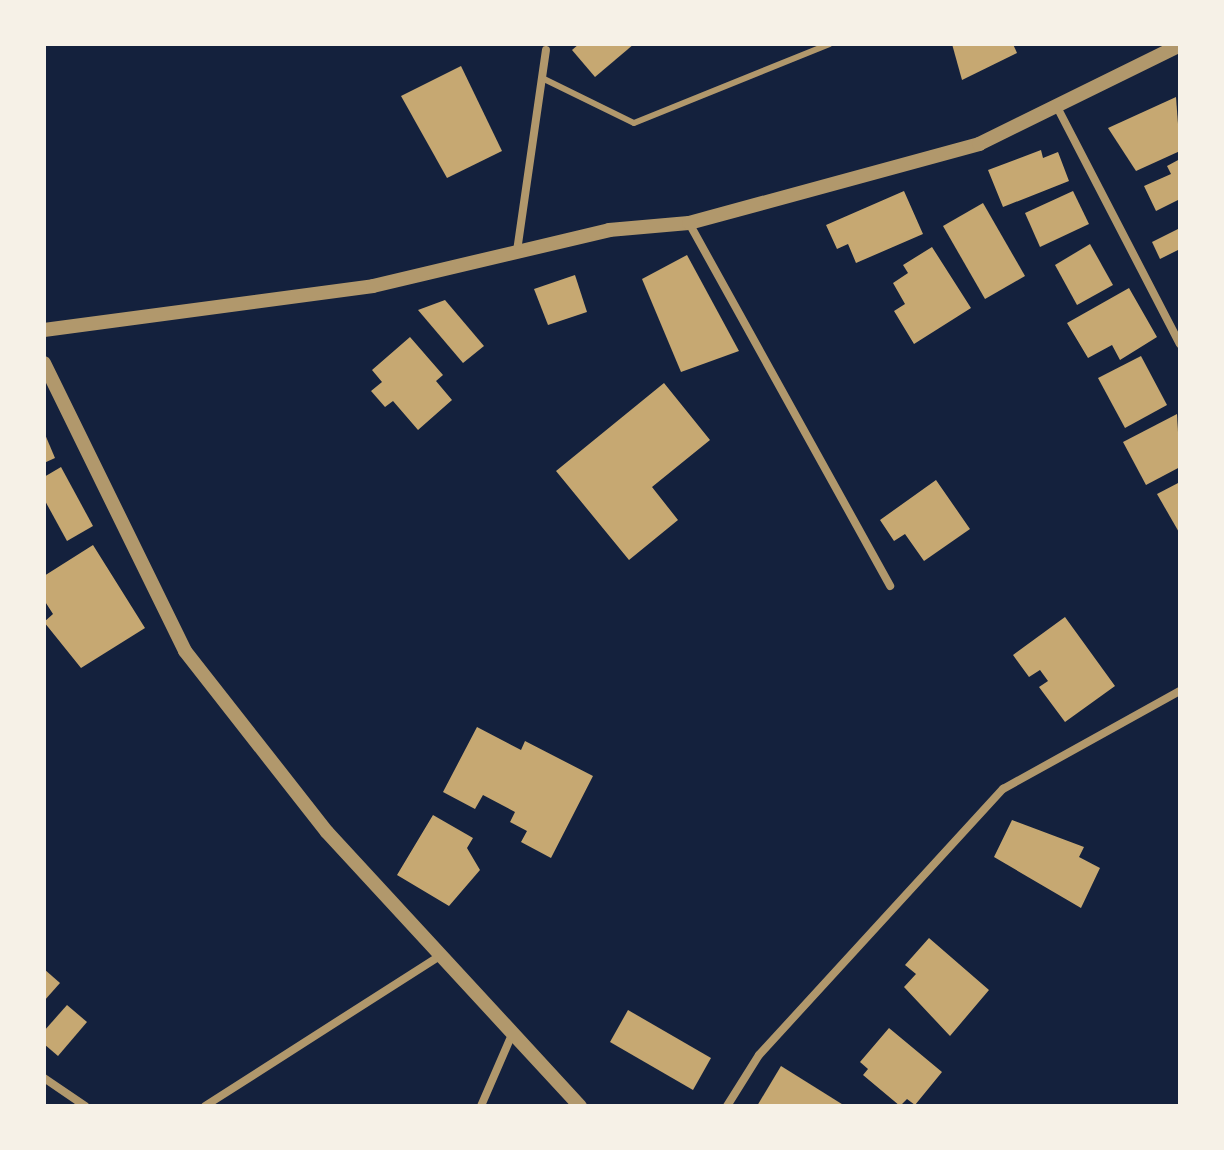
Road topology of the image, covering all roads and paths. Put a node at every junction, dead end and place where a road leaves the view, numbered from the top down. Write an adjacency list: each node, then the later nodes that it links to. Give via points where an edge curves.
1 (830, 44): 4 (lane, via 634,123)
2 (1180, 45): 5 (street)
3 (546, 50): 4 (street)
4 (542, 78): 7 (street)
5 (1056, 105): 6 (street, via 979,144); 9 (street)
6 (689, 223): 7 (street, via 609,230); 11 (street)
7 (517, 251): 8 (street, via 373,286)
8 (44, 330)
9 (1180, 344)
10 (44, 363): 13 (street, via 185,651)
11 (890, 586)
12 (1180, 691): 20 (street, via 1003,789 759,1055)
13 (438, 957): 14 (street); 17 (street)
14 (510, 1039): 18 (street); 19 (street)
15 (44, 1078): 16 (street)
16 (85, 1106)
17 (205, 1106)
18 (481, 1106)
19 (580, 1106)
20 (727, 1106)

